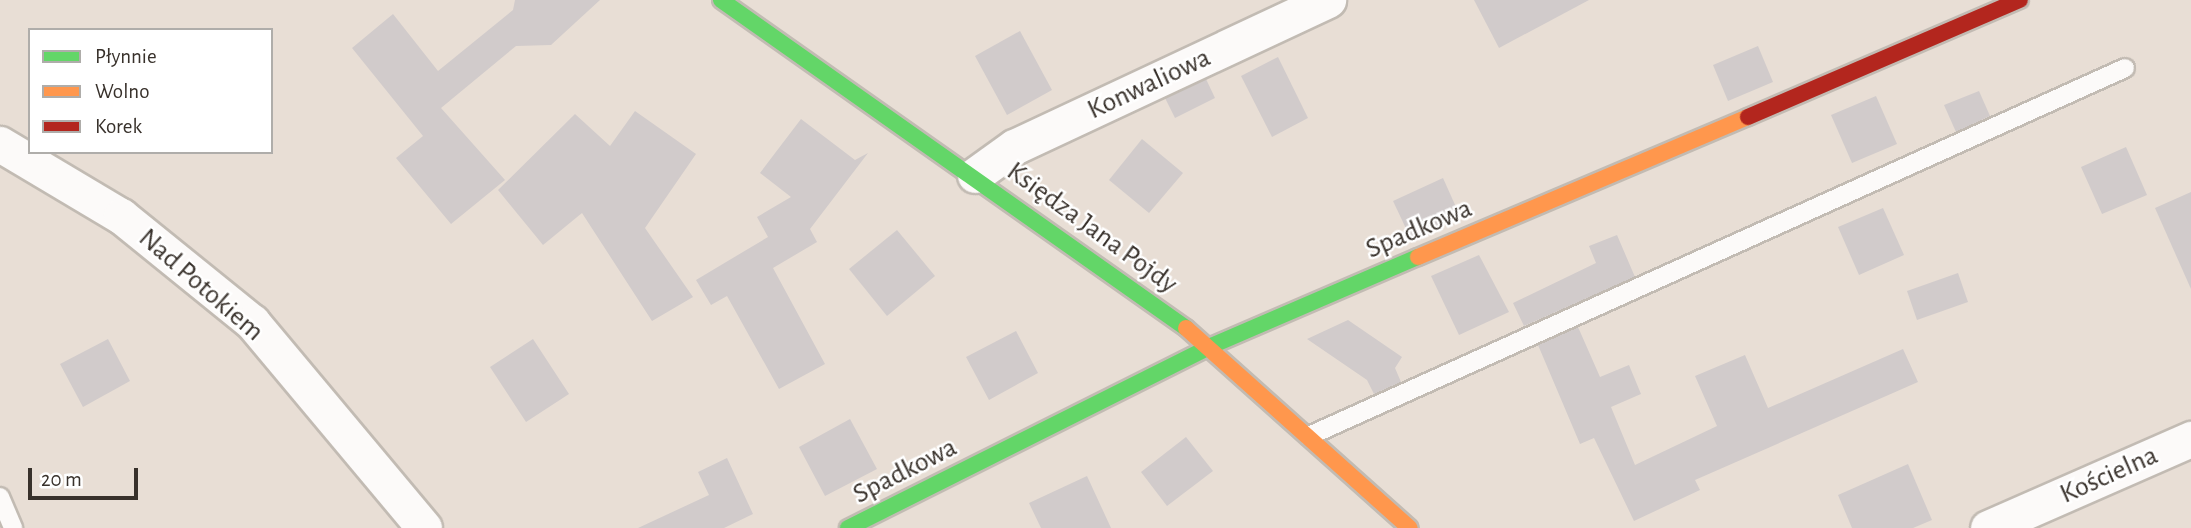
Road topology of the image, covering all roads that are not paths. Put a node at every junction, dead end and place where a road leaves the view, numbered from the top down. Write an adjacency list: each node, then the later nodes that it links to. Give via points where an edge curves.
1 (721, 0): 6 (street, Księdza Jana Pojdy)
2 (1328, 0): 6 (street, Konwaliowa, via 1014,147)
3 (2020, 0): 7 (street, Spadkowa)
4 (2125, 68): 8 (lane)
5 (0, 144): 12 (street, Nad Potokiem, via 121,216 252,322)
6 (975, 175): 7 (street, Księdza Jana Pojdy)
7 (1211, 346): 8 (street, Księdza Jana Pojdy); 13 (street, Spadkowa)
8 (1309, 436): 14 (street, Księdza Jana Pojdy)
9 (2191, 439): 15 (street, Kościelna)
10 (0, 497): 11 (lane)
11 (13, 528)
12 (424, 528)
13 (848, 528)
14 (1410, 528)
15 (1988, 528)

